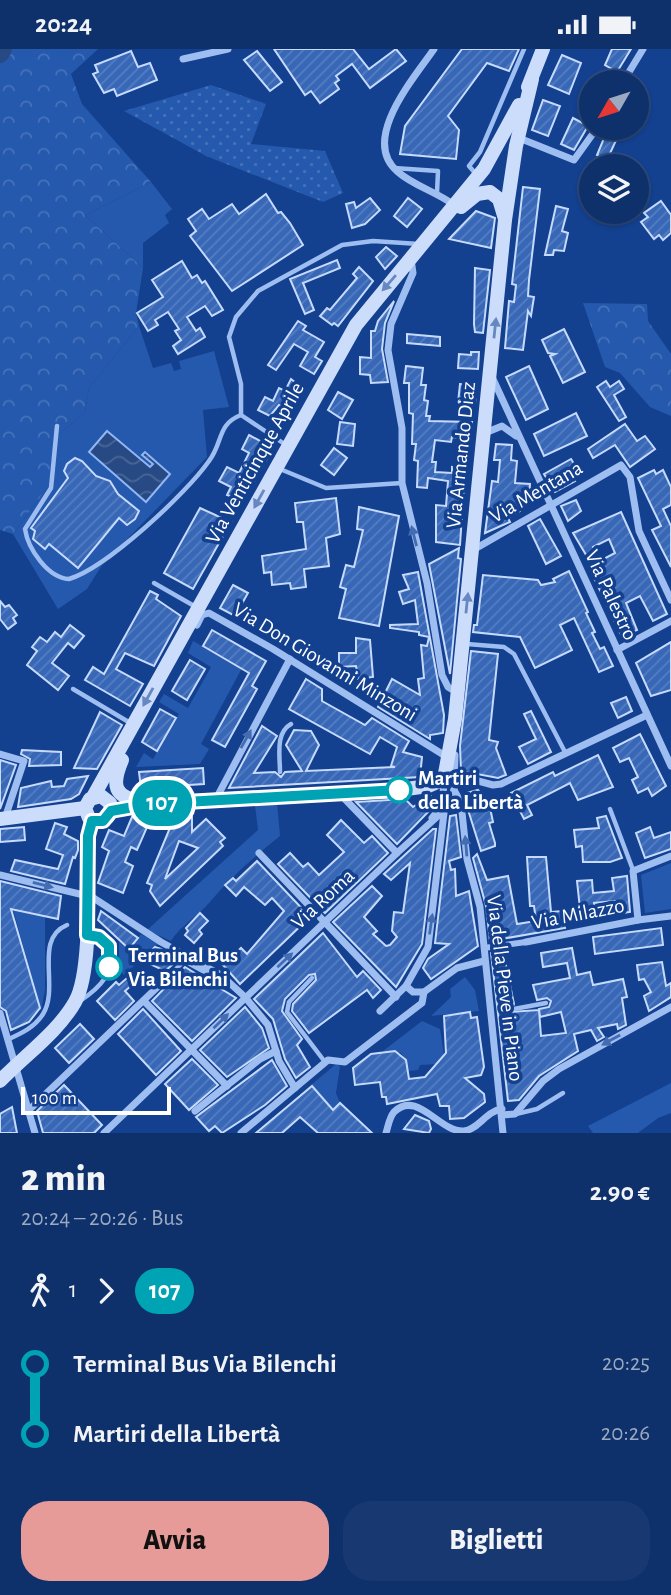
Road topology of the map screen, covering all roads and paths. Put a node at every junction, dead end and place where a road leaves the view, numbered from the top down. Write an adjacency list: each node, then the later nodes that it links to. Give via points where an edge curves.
1 (228, 49): 6 (street)
2 (434, 49): 11 (street, via 389,118 386,150)
3 (524, 49): 10 (lane)
4 (543, 49): 8 (main road, Via Armando Diaz)
5 (643, 49): 7 (street)
6 (183, 59)
7 (630, 70)
8 (510, 138): 9 (street, via 574,160); 10 (main road, Via Armando Diaz); 12 (main road, Via Armando Diaz)
9 (588, 140)
10 (480, 165): 12 (main road, via 507,162); 12 (main road, via 486,180 497,187); 14 (main road, Via Venticinque Aprile)
11 (394, 168): 13 (street); 13 (lane, via 438,171)
12 (512, 175): 15 (main road, Via Armando Diaz)
13 (437, 193): 14 (street)
14 (454, 205): 16 (main road, Via Venticinque Aprile)
15 (505, 220): 16 (main road, via 499,199 487,192 471,198); 19 (main road, Via Armando Diaz, one-way to 15)
16 (434, 232): 17 (main road, Via Venticinque Aprile)
17 (423, 244): 18 (main road, Via Venticinque Aprile); 20 (lane, via 353,243 258,291 231,327 229,343 241,384)
18 (411, 258): 24 (main road, Via Venticinque Aprile, one-way to 24, via 356,325); 26 (street, via 413,273 388,341 402,428)
19 (490, 373): 22 (main road, Via Armando Diaz); 23 (street, Via Palestro)
20 (241, 415): 21 (lane, via 226,423 210,461 169,505 113,551 69,579 58,576 38,557 25,529 51,488); 24 (lane)
21 (57, 426)
22 (484, 434): 23 (street, via 502,425); 28 (main road, Via Armando Diaz)
23 (519, 439): 27 (street, Via Palestro)
24 (288, 446): 25 (main road, Via Venticinque Aprile)
25 (276, 468): 26 (lane, via 326,488); 31 (main road, Via Venticinque Aprile, one-way to 31)
26 (401, 483): 38 (street, one-way to 26, via 442,675 427,583)
27 (549, 505): 28 (street, Via Mentana); 30 (street, Via Mentana, via 618,465 629,473 638,527); 34 (street, Via Palestro)
28 (472, 550): 33 (main road, Via Armando Diaz, one-way to 28)
29 (153, 583): 31 (lane)
30 (671, 600)
31 (198, 608): 36 (main road, Via Venticinque Aprile)
32 (671, 621): 34 (street)
33 (463, 644): 38 (main road, Via Armando Diaz); 43 (lane, via 504,647 514,654)
34 (617, 650): 39 (street, Via Palestro)
35 (289, 659): 36 (street, Via Don Giovanni Minzoni, via 207,613); 45 (street, Via Don Giovanni Minzoni); 52 (street, one-way to 35)
36 (165, 667): 42 (main road, Via Venticinque Aprile, one-way to 42)
37 (73, 689): 42 (lane)
38 (457, 693): 40 (main road, Via Armando Diaz)
39 (647, 715): 43 (street); 46 (street, Via Palestro)
40 (455, 719): 45 (main road, Via Armando Diaz); 48 (street, Via Roma)
41 (291, 724): 47 (lane, via 282,735)
42 (132, 727): 53 (main road, via 116,785 127,799); 58 (main road, Via Venticinque Aprile)
43 (565, 752): 49 (street, via 499,785)
44 (0, 754): 59 (street, via 24,761)
45 (447, 757): 48 (main road, Via Armando Diaz)
46 (671, 766)
47 (280, 772)
48 (449, 775): 49 (street); 50 (street, Via Roma); 51 (main road, via 419,788); 60 (street, Via Roma, via 441,807)
49 (467, 778)
50 (454, 790): 57 (street, Via Roma); 73 (street, Via della Pieve in Piano, one-way to 50, via 461,803)
51 (339, 794): 52 (main road, via 281,793); 62 (street)
52 (215, 800): 53 (main road)
53 (150, 804): 55 (main road)
54 (610, 809): 64 (lane)
55 (111, 811): 58 (main road, via 103,821); 58 (main road, via 108,800)
56 (49, 813): 58 (main road); 58 (main road, via 75,820); 59 (main road)
57 (444, 813): 60 (street, Via Roma); 79 (street, one-way to 57, via 428,947)
58 (90, 815): 66 (main road, Via Venticinque Aprile)
59 (3, 819)
60 (425, 827): 62 (street, Via Roma)
61 (259, 853): 69 (street)
62 (397, 853): 69 (street, Via Roma)
63 (671, 856): 64 (street)
64 (633, 871): 68 (street)
65 (0, 875): 66 (street, one-way to 66)
66 (86, 895): 71 (main road, Via Venticinque Aprile); 78 (street)
67 (671, 916): 68 (street, Via Milazzo)
68 (638, 920): 72 (street, Via Milazzo)
69 (324, 922): 81 (street, Via Roma, one-way to 69); 82 (street)
70 (67, 925): 90 (lane, via 50,939 46,1010 30,1028)
71 (87, 935): 85 (main road, Via Venticinque Aprile, via 82,981); 85 (lane, via 99,937 109,946 108,974 103,985)
72 (526, 942): 73 (street, Via Milazzo)
73 (484, 948): 75 (street, Via della Pieve in Piano)
74 (186, 960): 76 (lane); 78 (street)
75 (484, 961): 80 (street, via 457,968); 101 (street, Via della Pieve in Piano)
76 (170, 975): 83 (street)
77 (312, 978): 93 (lane, via 289,1002 287,1012)
78 (228, 983): 81 (street)
79 (406, 986): 80 (street, via 413,992); 82 (street)
80 (425, 992): 93 (street, via 422,1003 345,1062)
81 (245, 997): 91 (street, Via Roma, one-way to 81); 92 (street, via 268,1025)
82 (396, 997): 88 (street)
83 (144, 1000): 91 (street); 99 (street)
84 (546, 1003): 87 (lane)
85 (73, 1005): 94 (main road)
86 (671, 1007): 102 (street, one-way to 102, via 554,1072)
87 (514, 1009)
88 (380, 1011)
89 (1, 1017): 90 (street)
90 (8, 1040): 94 (street)
91 (191, 1049): 96 (street); 103 (street, Via Roma)
92 (276, 1051): 96 (street); 97 (street)
93 (325, 1062): 97 (street)
94 (15, 1065): 95 (main road); 99 (street)
95 (0, 1081)
96 (227, 1086): 100 (street)
97 (295, 1088): 105 (street)
98 (563, 1094): 102 (lane, via 530,1113)
99 (29, 1110): 104 (street)
100 (195, 1111)
101 (502, 1112): 102 (street); 106 (street, Via della Pieve in Piano, via 494,1110 466,1130 447,1126 417,1106 399,1109 390,1118); 107 (street, Via della Pieve in Piano)
102 (515, 1115)
103 (106, 1131)
104 (35, 1133)
105 (241, 1133)
106 (386, 1133)
107 (503, 1133)

